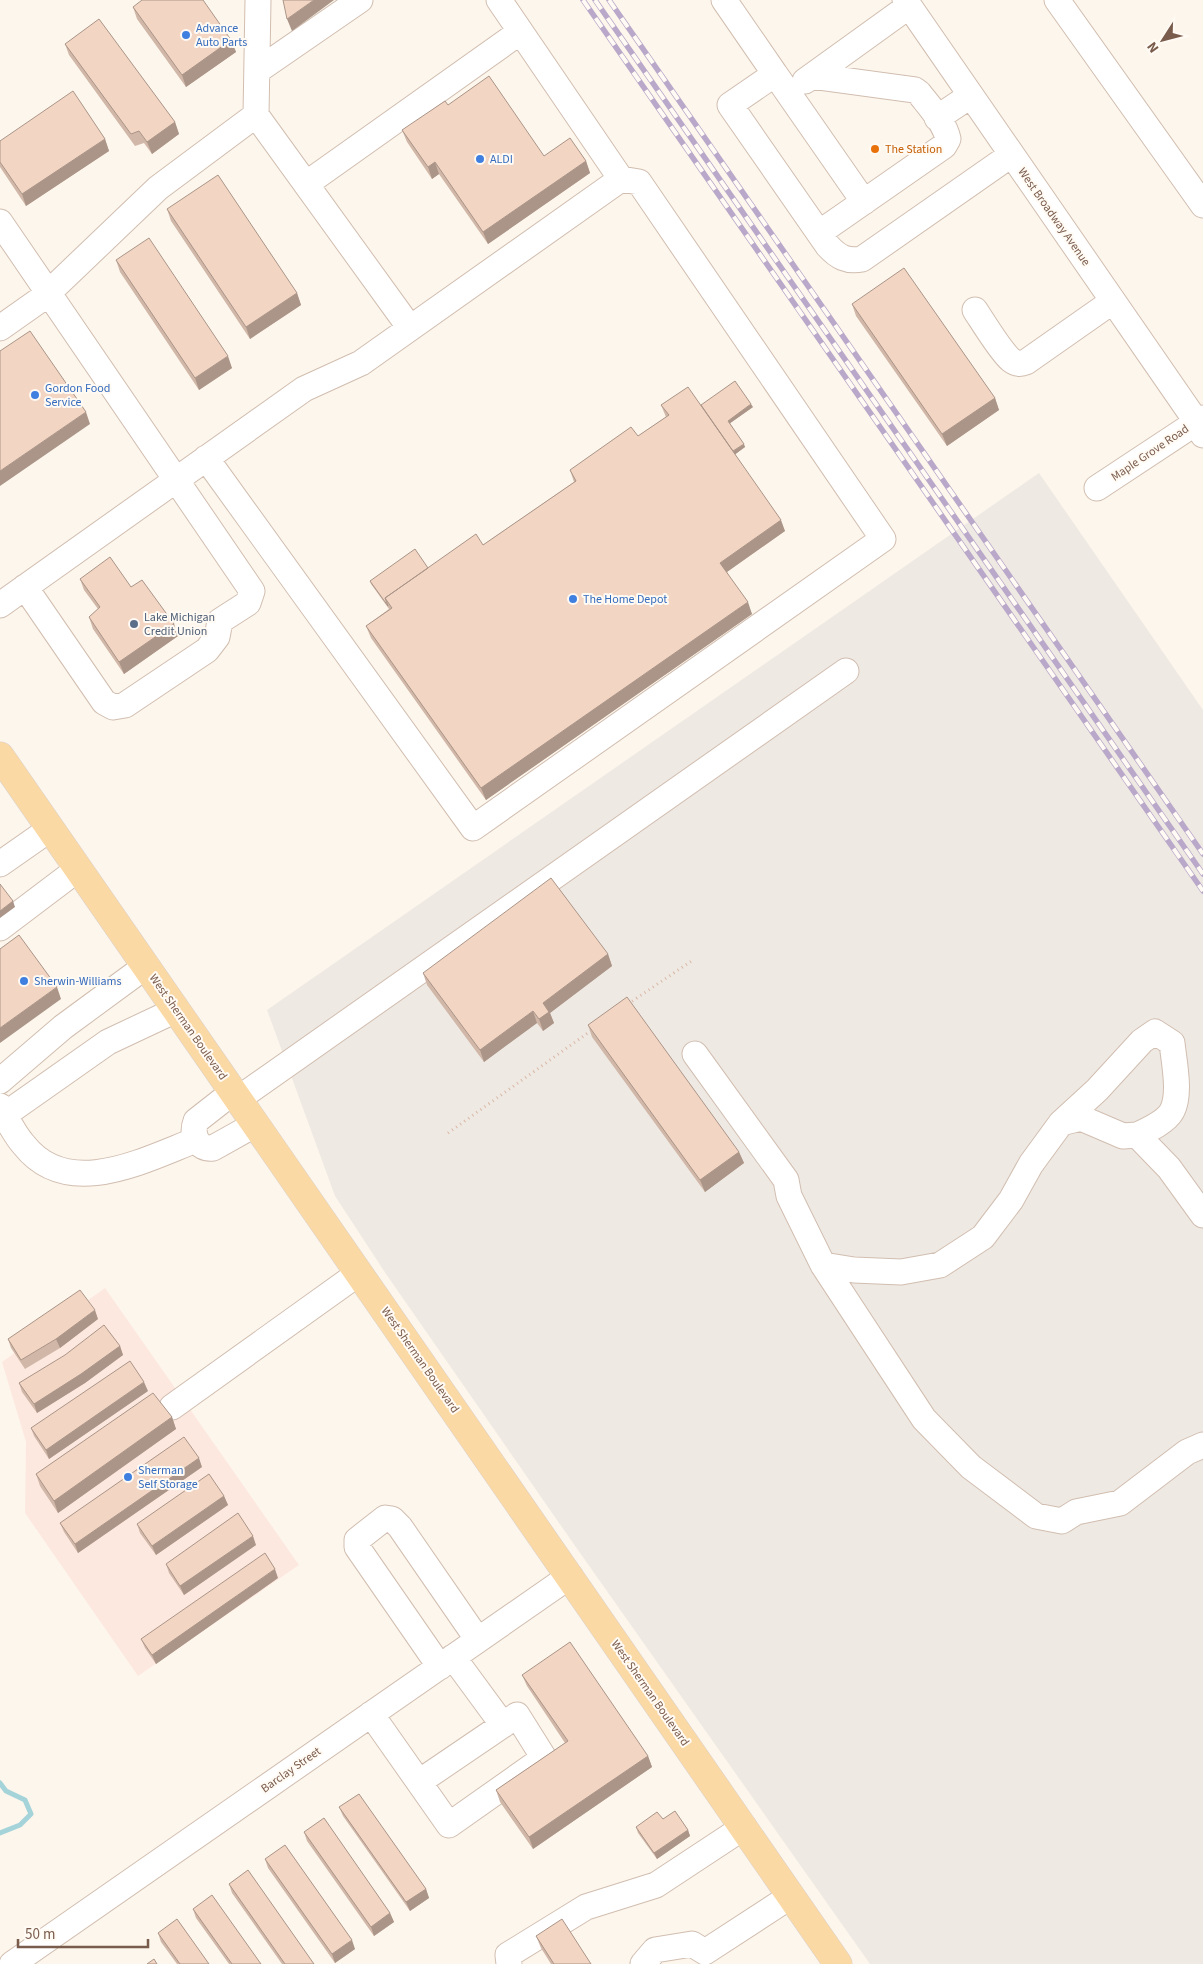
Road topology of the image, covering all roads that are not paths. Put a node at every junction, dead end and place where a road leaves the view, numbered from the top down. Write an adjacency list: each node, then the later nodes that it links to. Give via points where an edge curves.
1 (258, 0): 8 (street)
2 (360, 0): 8 (street)
3 (498, 0): 7 (street)
4 (724, 0): 10 (street)
5 (1057, 0): 18 (street)
6 (906, 2): 9 (street); 11 (street, West Broadway Avenue)
7 (520, 32): 15 (street); 16 (street)
8 (257, 71): 12 (street)
9 (812, 76): 10 (street); 13 (street, via 915,90)
10 (782, 83): 17 (street); 20 (street, via 730,105)
11 (970, 96): 13 (street); 14 (street, West Broadway Avenue)
12 (256, 114): 16 (street); 21 (street, via 158,188)
13 (938, 118): 17 (street, via 947,134 947,143)
14 (1011, 155): 20 (street, via 862,259 855,261 840,257); 22 (street, West Broadway Avenue)
15 (620, 179): 25 (street); 27 (street, via 639,182 883,540 473,828)
16 (306, 184): 25 (street)
17 (864, 202): 20 (street)
18 (1203, 205)
19 (0, 222): 21 (street)
20 (819, 233)
21 (49, 292): 24 (street); 28 (street)
22 (1113, 301): 23 (street, via 1021,364 1008,358); 26 (street, West Broadway Avenue)
23 (975, 310)
24 (0, 328)
25 (410, 328): 27 (street, via 361,363 304,389)
26 (1201, 425): 29 (street, Maple Grove Road)
27 (206, 458): 28 (street)
28 (177, 479): 30 (street); 30 (street, via 252,592 248,602 220,621 217,637 207,650 125,705 114,707 104,702)
29 (1097, 488)
30 (25, 587): 31 (street)
31 (0, 605)
32 (846, 671): 42 (street)
33 (0, 756): 34 (main road, West Sherman Boulevard)
34 (50, 829): 35 (street); 36 (main road, West Sherman Boulevard)
35 (0, 864)
36 (78, 869): 37 (street); 38 (main road, West Sherman Boulevard)
37 (0, 928)
38 (146, 966): 39 (main road, West Sherman Boulevard); 41 (street, via 63,1026)
39 (176, 1010): 42 (main road, West Sherman Boulevard); 43 (street, via 108,1042)
40 (695, 1054): 49 (street, via 786,1180 789,1196)
41 (0, 1080)
42 (236, 1095): 45 (main road, West Sherman Boulevard); 47 (street, via 196,1121 193,1128)
43 (2, 1113): 47 (street, via 36,1158 52,1167 75,1173 96,1174 126,1167)
44 (1061, 1122): 46 (street, via 1081,1118 1123,1136); 46 (street, via 1155,1032 1172,1043 1177,1086 1172,1111 1153,1129); 49 (street, via 1031,1164 1012,1200 983,1238 940,1265 901,1272)
45 (256, 1124): 47 (street, via 212,1148 201,1146); 50 (main road, West Sherman Boulevard)
46 (1137, 1135): 48 (street, via 1169,1168)
47 (196, 1140)
48 (1203, 1215)
49 (823, 1265): 52 (street, via 924,1419 972,1467 1036,1516 1062,1521 1076,1512 1120,1504 1187,1452)
50 (359, 1273): 51 (street); 53 (main road, West Sherman Boulevard)
51 (172, 1407)
52 (1203, 1445)
53 (570, 1576): 54 (street, Barclay Street); 59 (main road, West Sherman Boulevard)
54 (478, 1640): 55 (street, Barclay Street); 55 (street, via 400,1527 392,1519 385,1518 357,1540 357,1546)
55 (447, 1662): 56 (street, Barclay Street); 57 (street)
56 (371, 1714): 58 (street); 61 (street, Barclay Street)
57 (503, 1725): 58 (street); 58 (street, via 517,1715 544,1758 449,1825)
58 (419, 1782)
59 (744, 1827): 60 (main road, West Sherman Boulevard); 62 (street, via 656,1886 586,1907 508,1955)
60 (792, 1896): 63 (street, via 705,1952 692,1944 654,1950); 64 (main road, West Sherman Boulevard)
61 (12, 1964)
62 (508, 1964)
63 (643, 1964)
64 (838, 1964)

